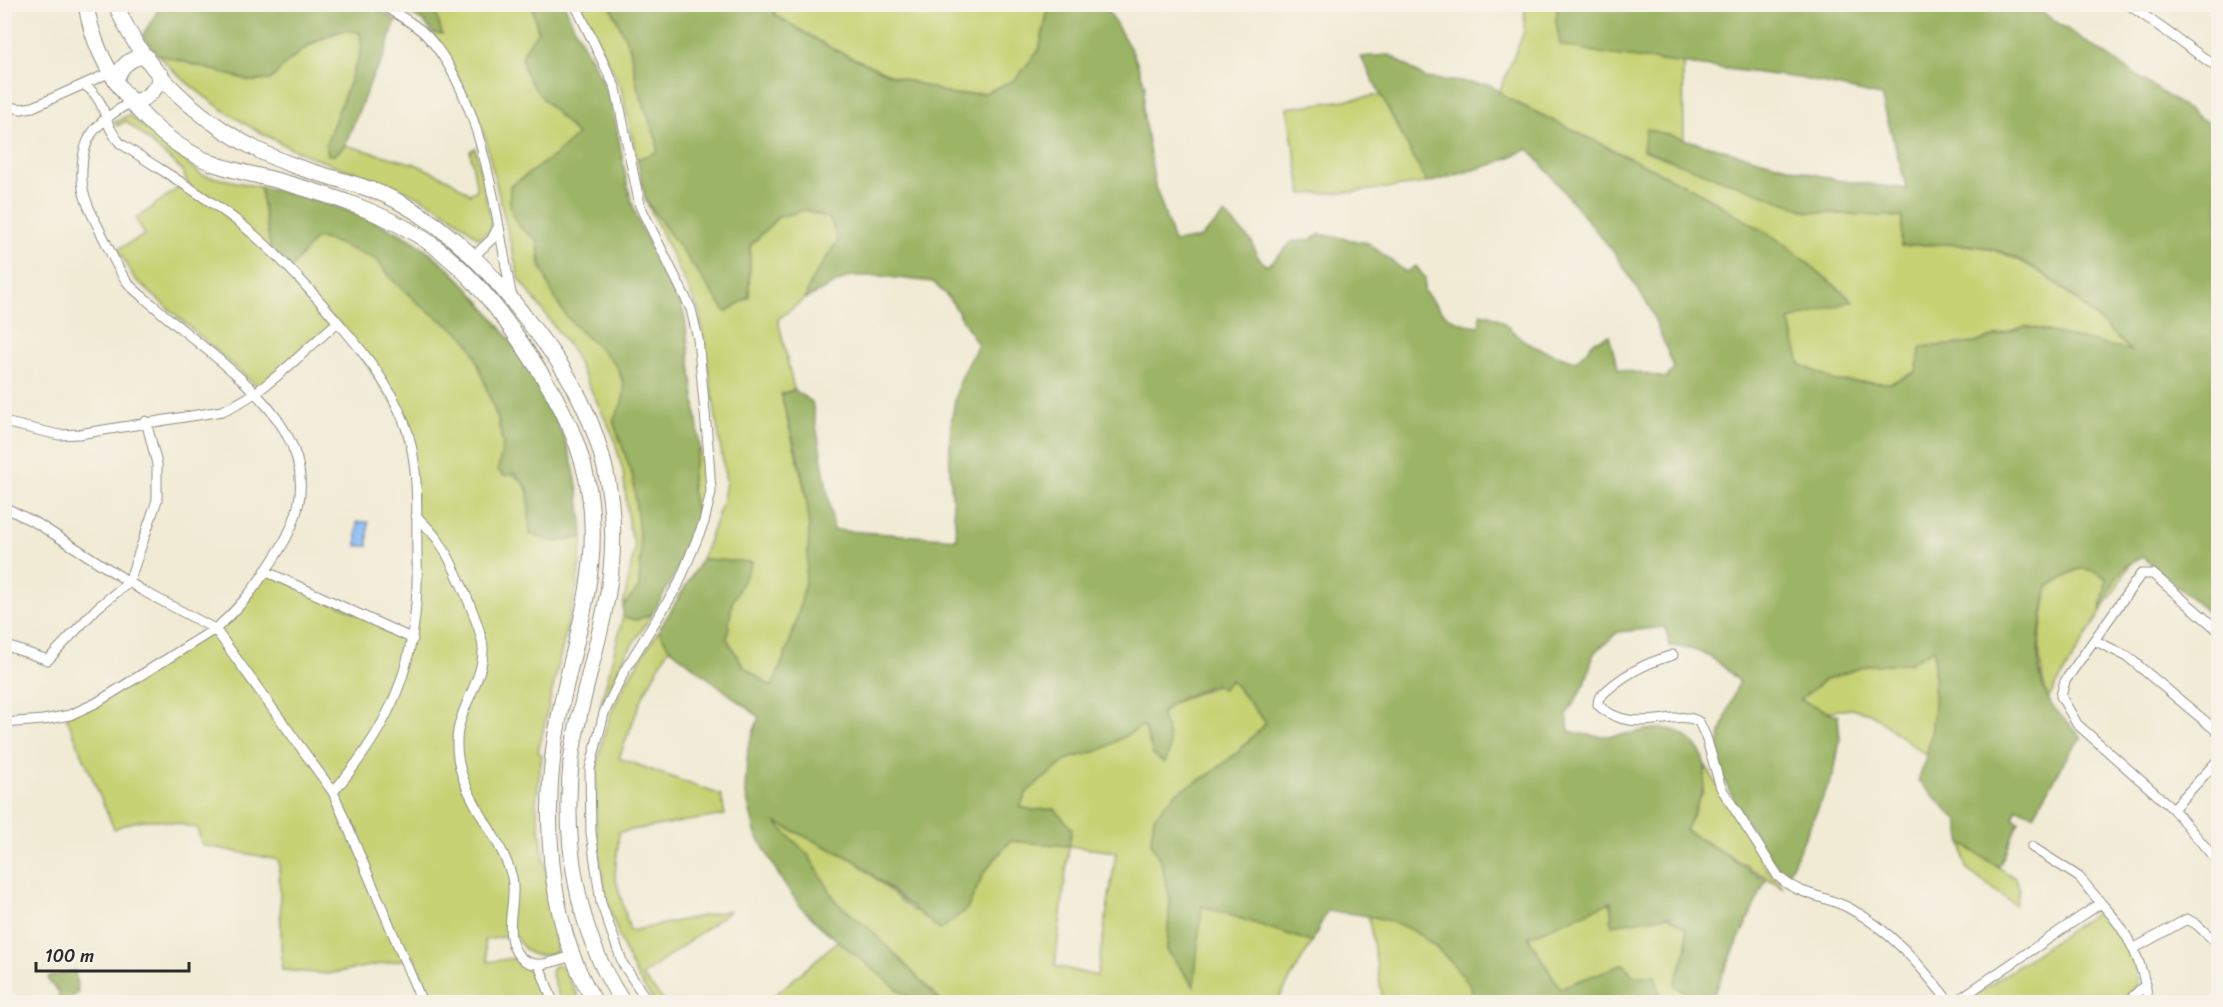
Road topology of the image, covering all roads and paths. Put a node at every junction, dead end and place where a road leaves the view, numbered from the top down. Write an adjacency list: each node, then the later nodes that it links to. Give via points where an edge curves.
1 (86, 4): 9 (main road, via 96,41)
2 (116, 4): 6 (main road)
3 (382, 4): 14 (street, via 421,30 454,78 484,152)
4 (575, 4): 48 (street, via 616,89 640,206 693,316 708,445 711,492 704,522 678,585 625,670 604,713 590,770 591,833 601,903 614,945)
5 (2128, 4): 7 (street)
6 (146, 56): 8 (main road); 9 (main road, via 129,61)
7 (2218, 68)
8 (161, 75): 11 (main road, via 148,96); 15 (main road, via 188,105 237,140 286,163 389,196 434,224)
9 (114, 76): 10 (street); 11 (main road)
10 (86, 86): 12 (street, via 33,107); 13 (street, via 97,94)
11 (131, 102): 13 (street); 41 (main road, via 163,132 198,156 352,203 390,220 435,248 466,274 493,305 568,420 581,455 592,522 586,599 560,708 550,785 555,876)
12 (4, 106)
13 (105, 118): 17 (street, via 108,130 120,143 240,224 290,269); 18 (street, via 88,138 83,152 82,191 119,267 128,283)
14 (497, 226): 15 (street, via 492,240); 16 (street)
15 (474, 256): 16 (main road)
16 (513, 300): 47 (main road, via 572,383 598,441 609,484 613,525 609,583 573,752 571,828 576,879 588,930)
17 (338, 322): 18 (street); 22 (street, via 381,378 401,415 414,462)
18 (255, 393): 19 (street, via 222,411); 23 (street, via 283,424 295,446 301,485 292,531)
19 (146, 421): 20 (street, via 59,435); 24 (street, via 157,464 158,491 153,517)
20 (4, 422)
21 (4, 507): 24 (street)
22 (416, 516): 27 (street, via 418,585); 42 (street, via 441,544 480,634 482,663 457,728 456,747 466,791 507,861 513,882 514,949 522,958)
23 (265, 572): 25 (street, via 249,597); 27 (street)
24 (129, 582): 25 (street); 29 (street, via 97,608 48,660)
25 (215, 629): 31 (street, via 70,715); 34 (street)
26 (2218, 630): 28 (street, via 2146,572 2134,579)
27 (413, 639): 34 (street, via 395,699 369,746)
28 (2094, 640): 32 (street, via 2128,657); 35 (street, via 2065,681 2063,704 2088,735)
29 (4, 645)
30 (1673, 655): 49 (street, via 1647,663 1622,679 1599,698 1598,705 1636,723 1685,718 1699,722 1721,788 1778,876 1789,886 1840,904 1875,925 1910,955)
31 (4, 723)
32 (2218, 732)
33 (2218, 760): 35 (street)
34 (333, 792): 44 (street)
35 (2173, 809): 37 (street)
36 (2032, 847): 38 (street, via 2079,877)
37 (2218, 862)
38 (2101, 903): 40 (street, via 2120,925); 50 (street)
39 (2218, 944): 40 (street, via 2187,919)
40 (2133, 949): 43 (street)
41 (572, 956): 42 (street); 46 (main road)
42 (539, 965): 45 (street)
43 (2146, 984): 51 (street); 52 (street)
44 (422, 1002)
45 (553, 1002)
46 (595, 1002)
47 (623, 1002)
48 (648, 1002)
49 (1949, 1002)
50 (1955, 1002)
51 (2127, 1002)
52 (2148, 1002)

